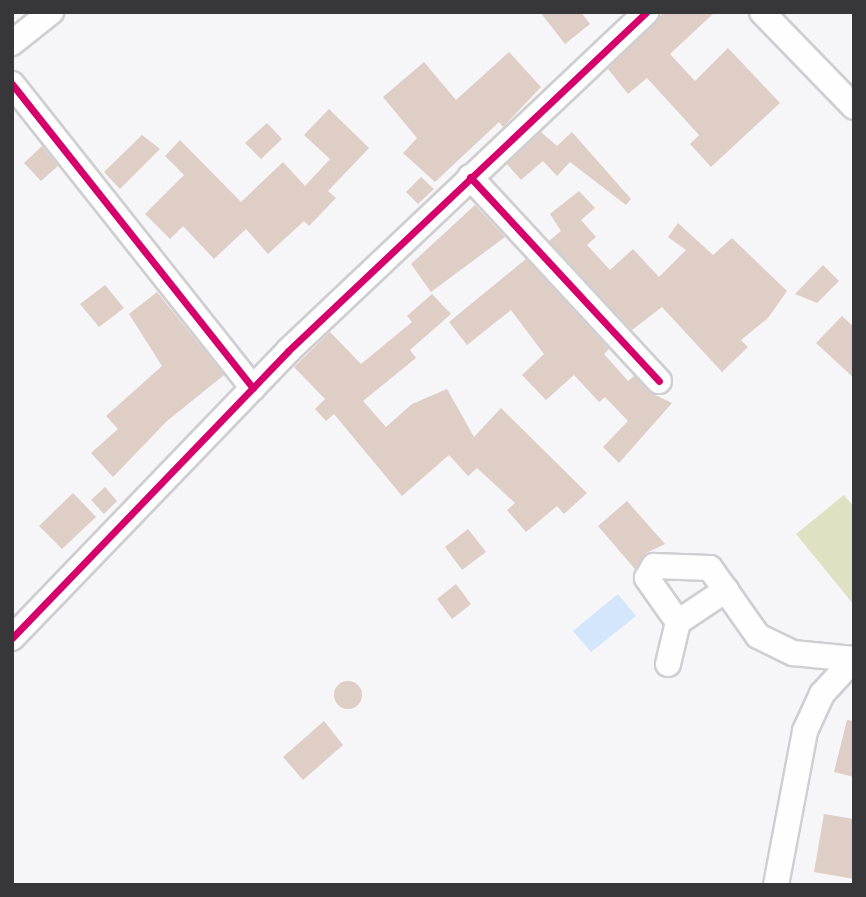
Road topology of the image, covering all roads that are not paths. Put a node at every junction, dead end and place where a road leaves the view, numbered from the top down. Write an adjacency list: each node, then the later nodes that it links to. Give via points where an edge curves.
1 (51, 12): 4 (street)
2 (646, 12): 7 (street)
3 (762, 12): 6 (street)
4 (12, 43)
5 (12, 84): 9 (street)
6 (854, 107)
7 (470, 177): 8 (street); 9 (street)
8 (659, 381)
9 (253, 388): 12 (street)
10 (726, 590): 11 (street); 11 (street, via 710,568 654,566 647,578); 13 (street, via 758,636 793,653)
11 (678, 622): 14 (street)
12 (12, 638)
13 (854, 659): 15 (street, via 822,694 806,732)
14 (668, 664)
15 (776, 885)

